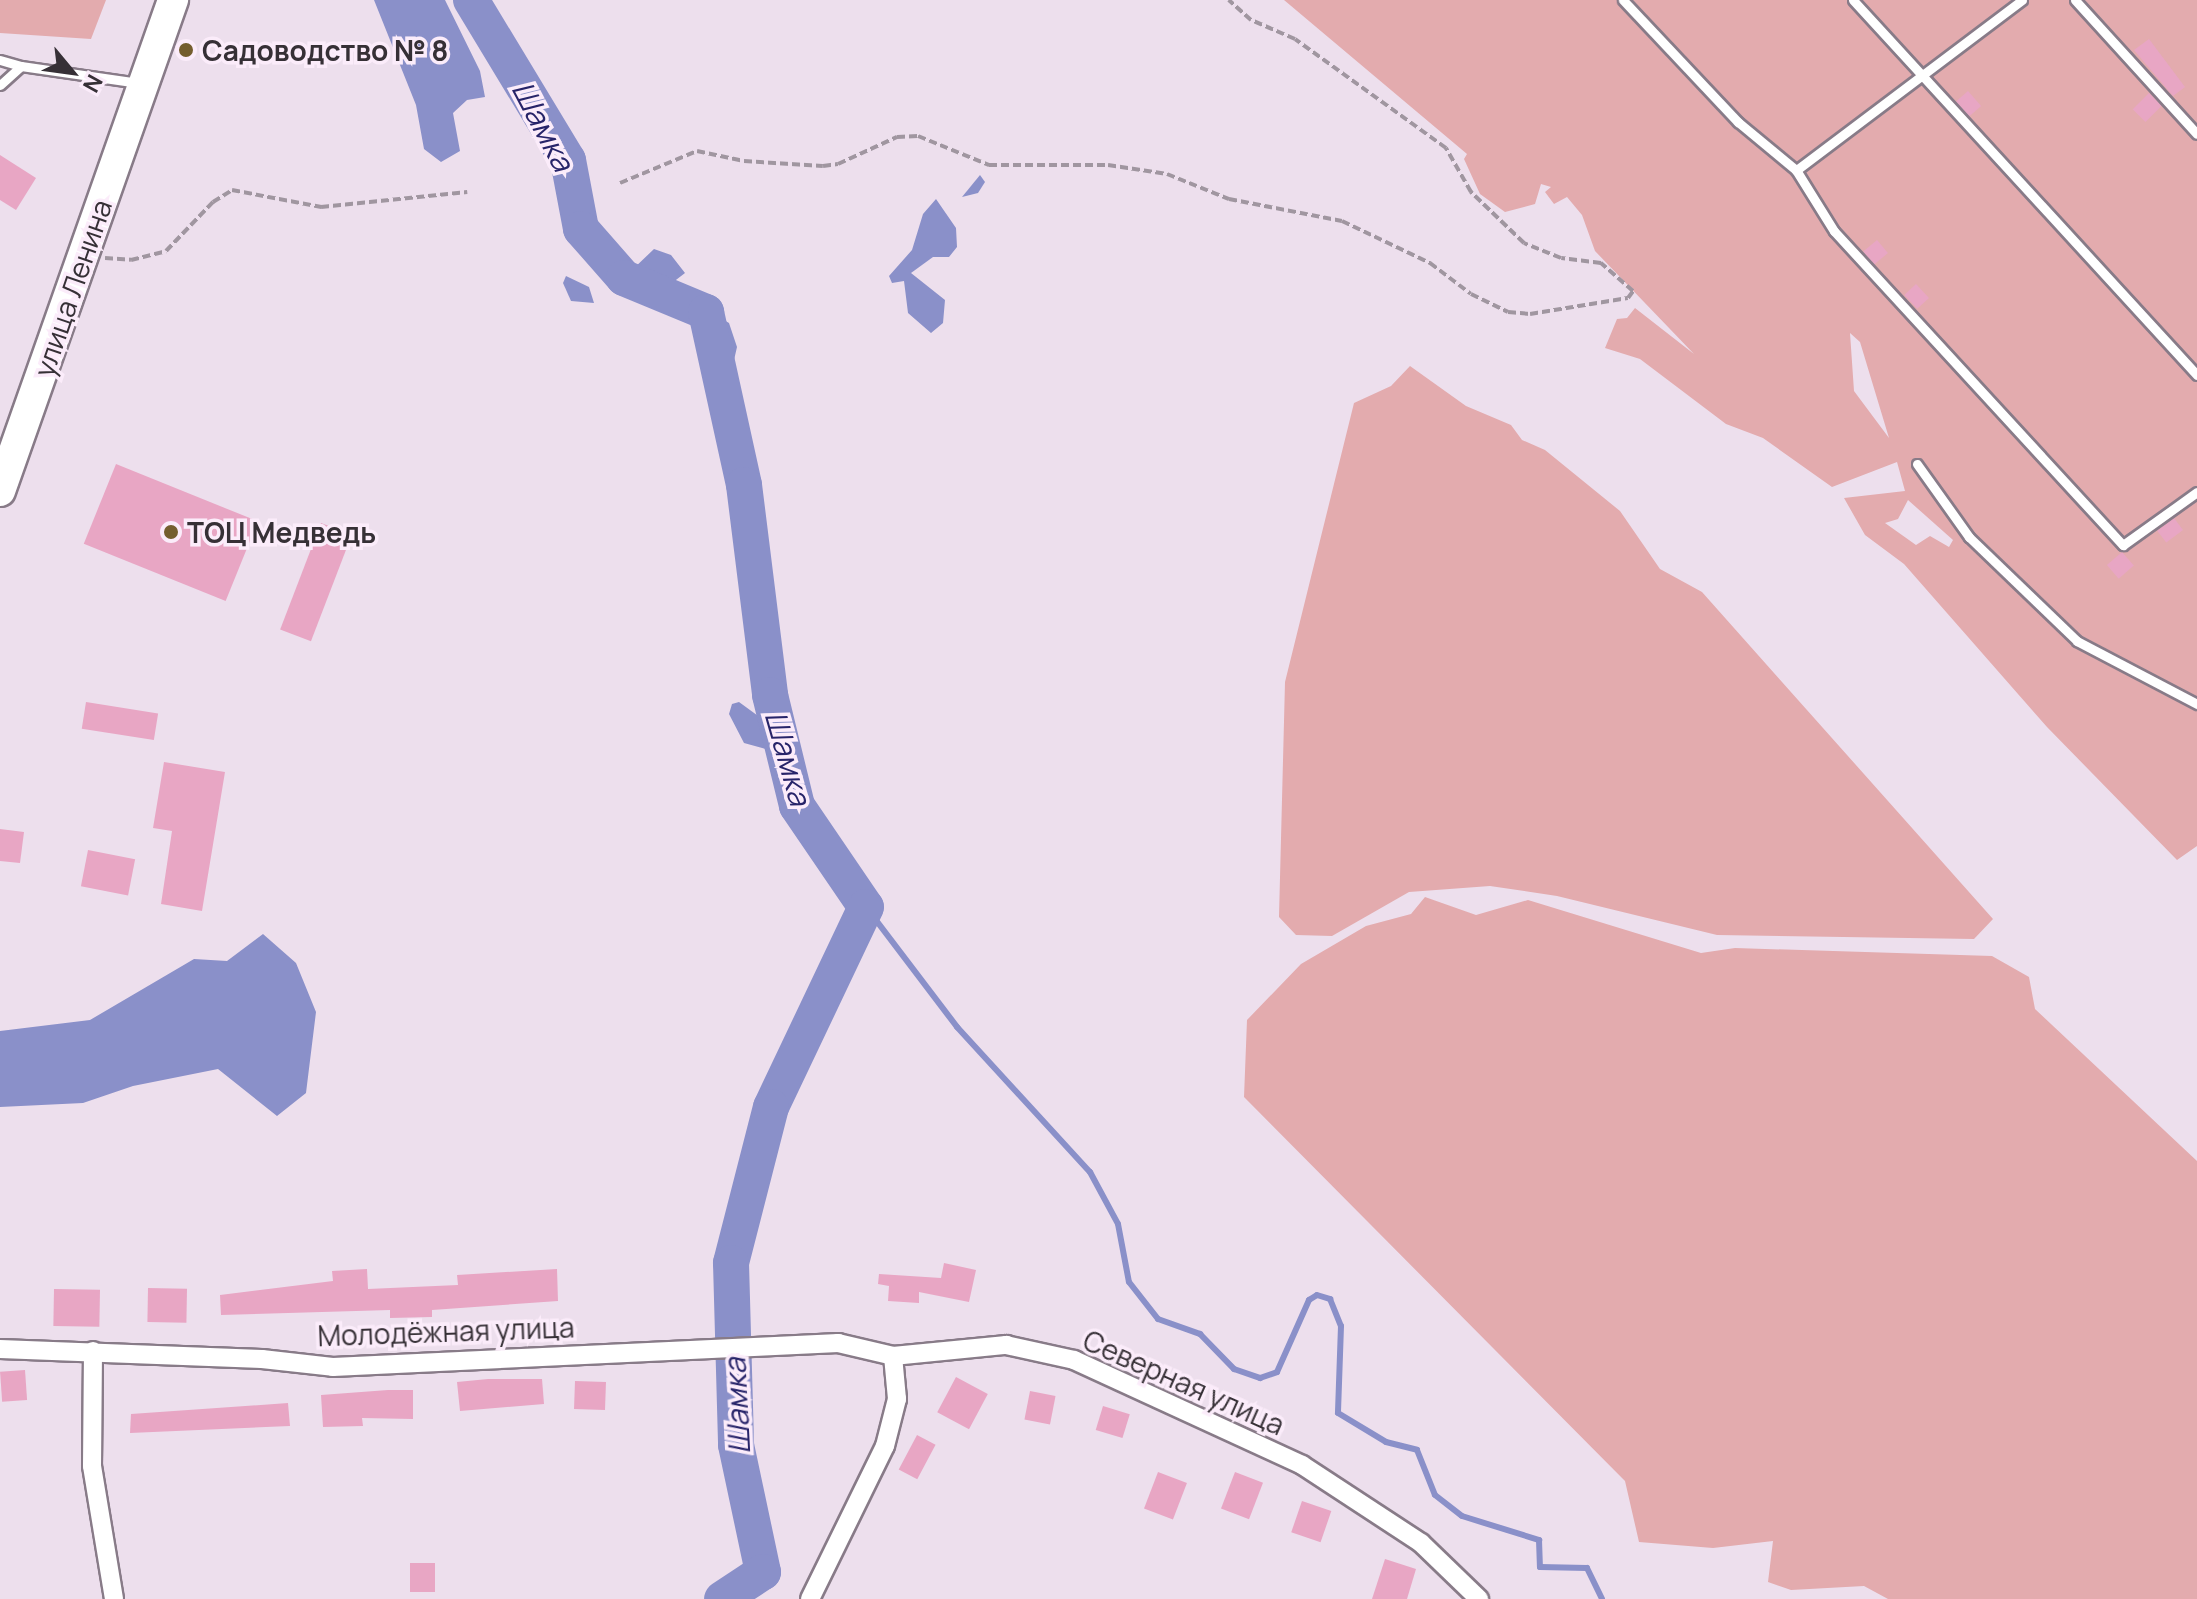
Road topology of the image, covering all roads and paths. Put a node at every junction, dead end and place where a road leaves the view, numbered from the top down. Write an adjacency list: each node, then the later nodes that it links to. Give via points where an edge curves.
1 (173, 0): 10 (main road, улица Ленина)
2 (1229, 0): 14 (path, via 1251,20 1295,39 1446,148 1471,192 1524,243 1561,258 1601,263 1633,291 1628,298 1530,314 1508,312 1471,294 1430,263 1342,221 1229,199 1167,174 1108,165 989,165 918,136 897,137 823,166 744,161 697,151)
3 (1623, 0): 13 (lane, via 1738,122)
4 (1853, 0): 9 (lane)
5 (2022, 0): 9 (lane)
6 (2075, 0): 12 (lane)
7 (0, 60): 8 (lane)
8 (21, 66): 10 (lane); 11 (lane)
9 (1921, 74): 13 (lane); 17 (lane)
10 (143, 84): 16 (main road, улица Ленина)
11 (0, 85)
12 (2197, 134)
13 (1796, 170): 20 (lane, via 1834,231 2123,545)
14 (620, 183)
15 (467, 192): 16 (path, via 321,207 232,190 213,202 166,251 131,260)
16 (83, 255): 19 (main road, улица Ленина)
17 (2197, 375)
18 (1917, 464): 21 (lane, via 1969,537 2077,641)
19 (0, 491)
20 (2197, 492)
21 (2197, 704)
22 (0, 1349): 23 (street, Молодёжная улица)
23 (93, 1351): 24 (street, Молодёжная улица, via 333,1367 838,1343); 25 (street, via 92,1466)
24 (893, 1356): 26 (street, via 897,1399 885,1446); 27 (street, Северная улица, via 1006,1345 1074,1360 1302,1465 1421,1543)
25 (114, 1599)
26 (810, 1599)
27 (1479, 1599)

